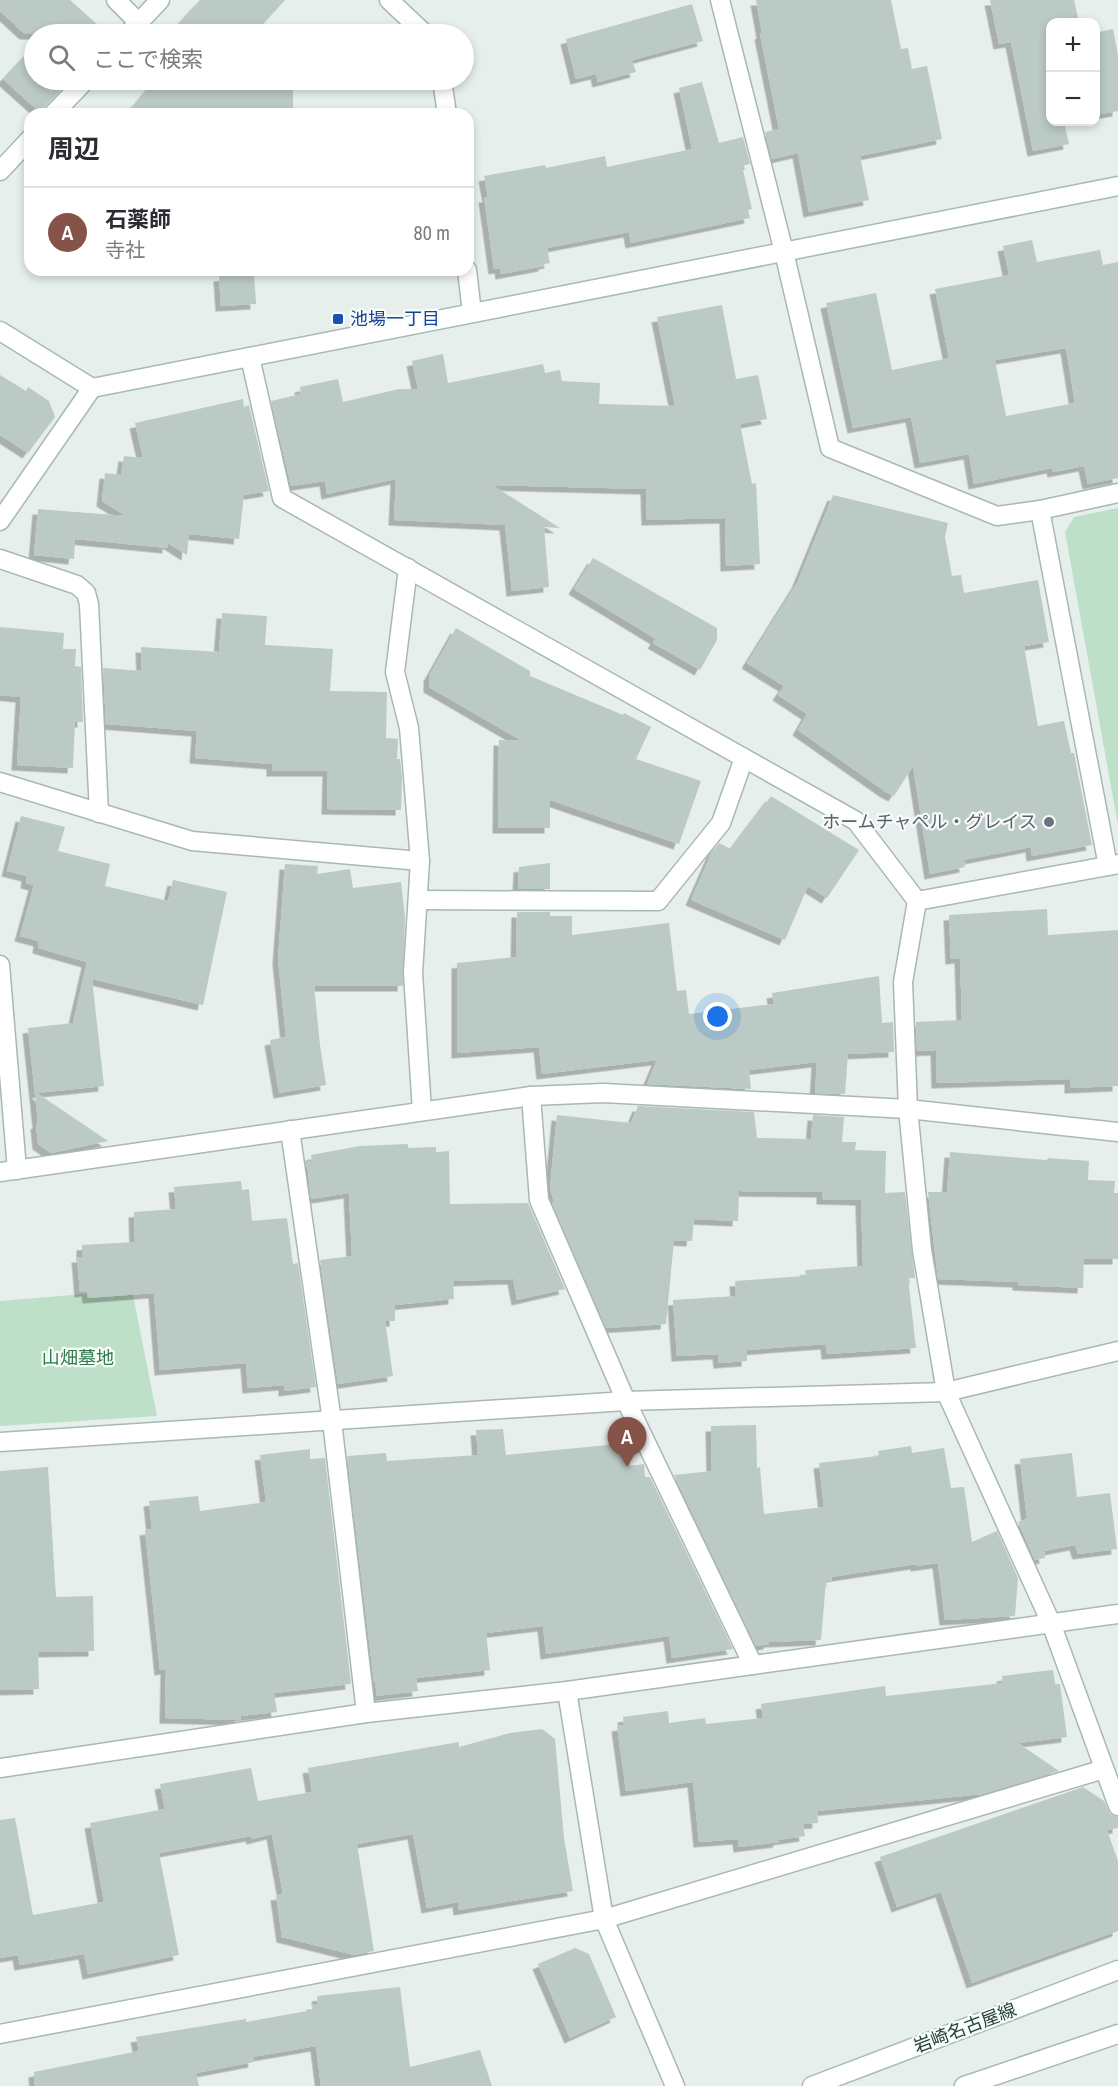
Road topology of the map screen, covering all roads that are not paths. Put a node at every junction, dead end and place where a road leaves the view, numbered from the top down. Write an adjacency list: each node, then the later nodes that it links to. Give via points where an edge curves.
1 (116, 0): 5 (street)
2 (160, 0): 6 (street)
3 (389, 0): 7 (street)
4 (720, 0): 15 (street)
5 (131, 24)
6 (138, 24)
7 (414, 24)
8 (76, 90): 10 (street)
9 (443, 90): 11 (street)
10 (59, 108)
11 (446, 108)
12 (24, 145): 13 (street)
13 (0, 171)
14 (1118, 186): 15 (street)
15 (784, 252): 17 (street); 22 (street, via 830,448 997,516)
16 (467, 276): 17 (street)
17 (472, 313): 19 (street)
18 (0, 331): 20 (street)
19 (250, 357): 20 (street); 25 (street, via 282,498)
20 (92, 388): 23 (street)
21 (1118, 492): 22 (street)
22 (1040, 510): 30 (street)
23 (0, 521)
24 (0, 559): 28 (street, via 77,585 86,593)
25 (408, 568): 26 (street); 29 (street, via 394,672 409,728)
26 (744, 758): 31 (street, via 721,823 658,901); 32 (street, via 856,821)
27 (0, 782): 28 (street)
28 (99, 813): 29 (street, via 192,841)
29 (420, 861): 31 (street)
30 (1113, 865): 32 (street)
31 (418, 900): 36 (street, via 413,973)
32 (917, 901): 35 (street, via 903,982)
33 (0, 965): 39 (street)
34 (531, 1096): 35 (street, via 603,1093); 36 (street); 42 (street, via 539,1200)
35 (908, 1109): 38 (street); 41 (street, via 922,1250)
36 (422, 1111): 37 (street)
37 (290, 1130): 39 (street); 43 (street)
38 (1118, 1132)
39 (9, 1171)
40 (1118, 1351): 41 (street)
41 (946, 1392): 42 (street); 46 (street)
42 (626, 1401): 43 (street); 47 (street)
43 (332, 1421): 44 (street); 49 (street)
44 (0, 1442)
45 (1118, 1614): 46 (street)
46 (1051, 1623): 47 (street); 51 (street)
47 (753, 1665): 48 (street)
48 (567, 1691): 49 (street); 53 (street)
49 (366, 1713): 50 (street)
50 (0, 1768)
51 (1104, 1769): 52 (street); 53 (street)
52 (1118, 1806)
53 (604, 1919): 55 (street); 57 (street)
54 (1118, 1970): 58 (street, 岩崎名古屋線)
55 (0, 2034)
56 (1118, 2034): 59 (street)
57 (675, 2086)
58 (812, 2086)
59 (964, 2086)

